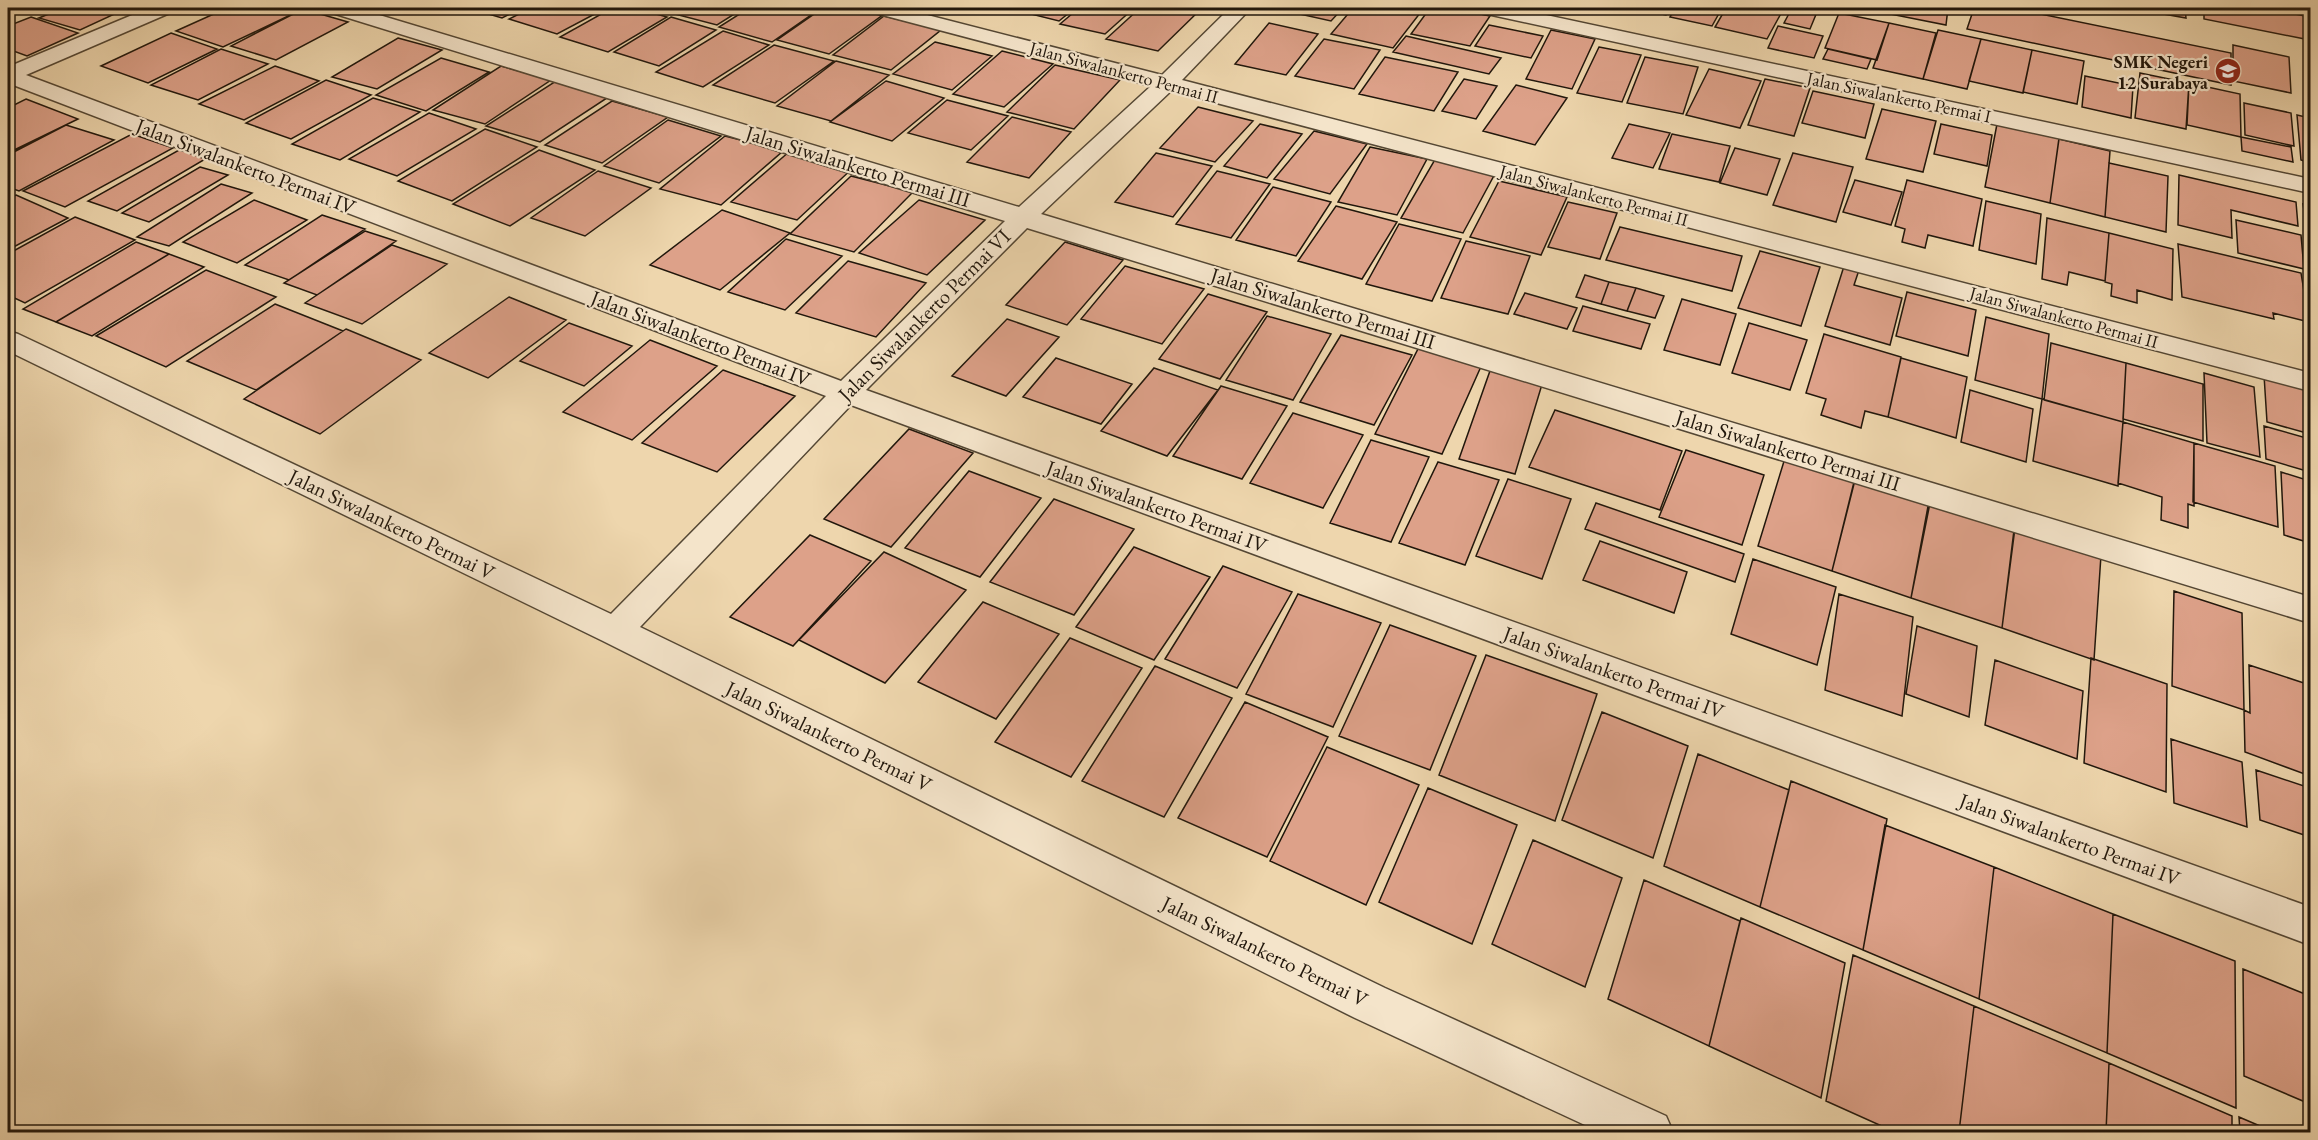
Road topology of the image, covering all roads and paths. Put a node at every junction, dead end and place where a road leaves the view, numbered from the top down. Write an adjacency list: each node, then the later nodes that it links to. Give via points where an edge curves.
1 (165, 8): 6 (street, Jalan Siwalankerto Permai IV)
2 (336, 8): 9 (street, Jalan Siwalankerto Permai III)
3 (878, 8): 7 (street, Jalan Siwalankerto Permai II)
4 (1241, 8): 7 (street, Jalan Siwalankerto Permai VI)
5 (1487, 8): 8 (street, Jalan Siwalankerto Permai I)
6 (8, 76): 12 (street, Jalan Siwalankerto Permai IV)
7 (1167, 83): 9 (street, Jalan Siwalankerto Permai VI); 11 (street, Jalan Siwalankerto Permai II)
8 (2310, 186)
9 (1024, 216): 12 (street, Jalan Siwalankerto Permai VI); 13 (street, Jalan Siwalankerto Permai III)
10 (8, 340): 14 (street, Jalan Siwalankerto Permai V)
11 (2310, 381)
12 (846, 393): 14 (street, Jalan Siwalankerto Permai VI); 15 (street, Jalan Siwalankerto Permai IV)
13 (2310, 610)
14 (615, 631): 16 (street, Jalan Siwalankerto Permai V, via 1370,1003)
15 (2310, 926)
16 (1650, 1132)

